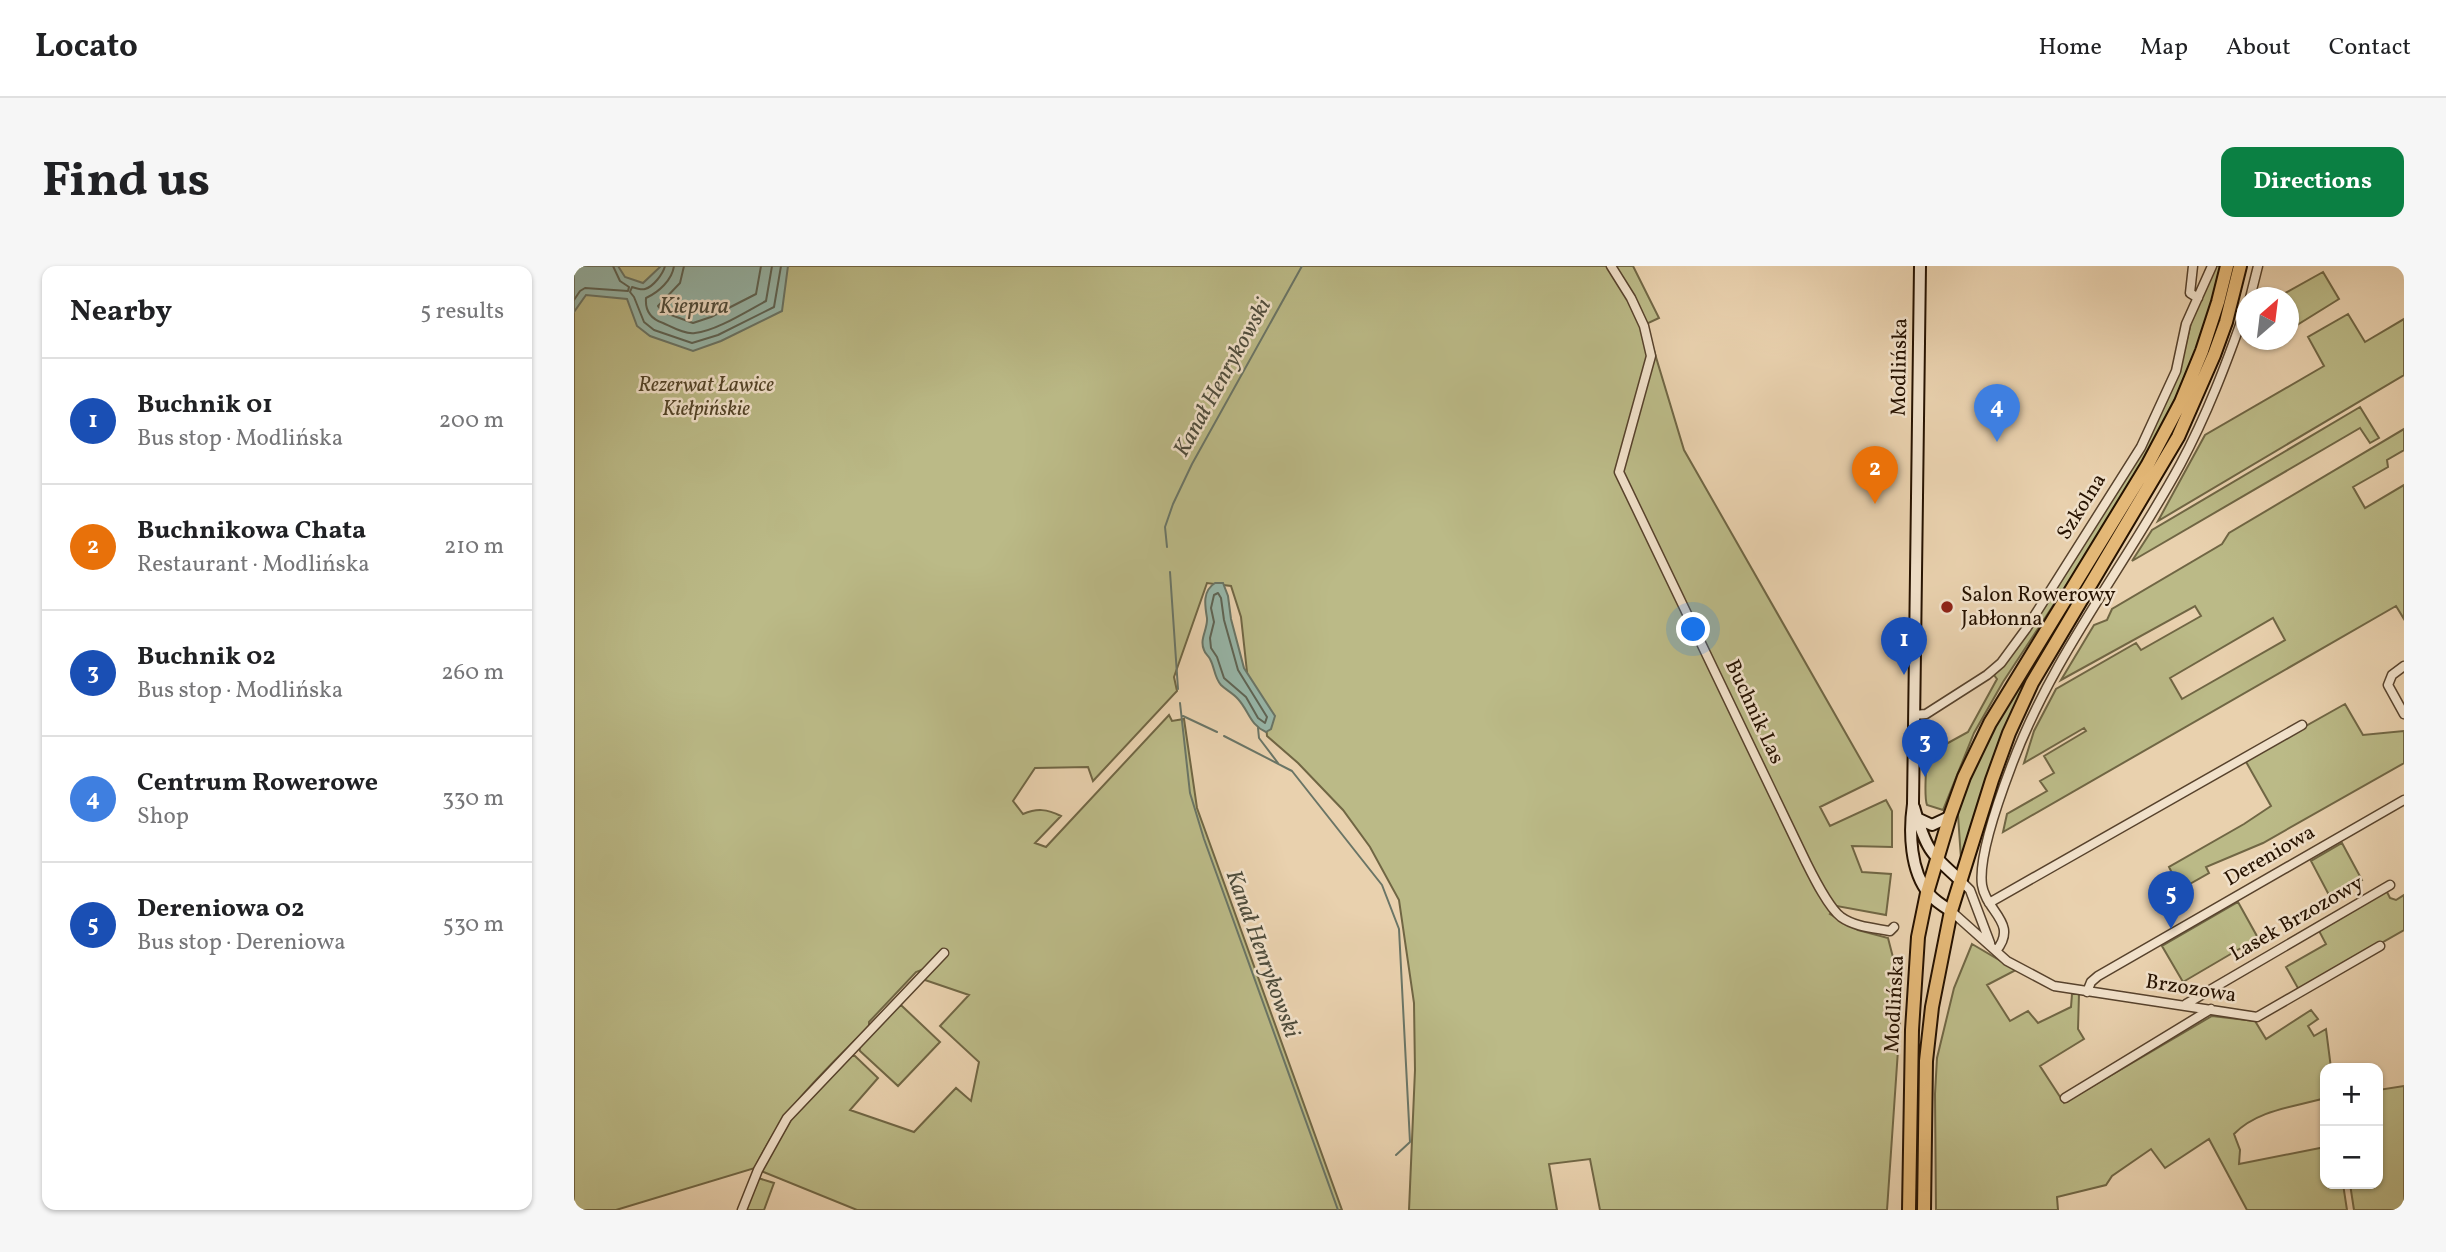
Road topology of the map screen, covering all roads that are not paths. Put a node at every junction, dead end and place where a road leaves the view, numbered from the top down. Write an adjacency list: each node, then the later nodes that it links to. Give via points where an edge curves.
1 (1611, 266): 26 (street, Buchnik Las, via 1644,326 1651,356 1619,472 1825,895 1840,916 1862,926)
2 (1920, 266): 13 (main road, Modlińska)
3 (2193, 266): 9 (street, via 2190,293)
4 (2212, 266): 9 (street, Szkolna)
5 (2227, 266): 17 (main road, via 2202,351 2170,423 2005,696 1977,748)
6 (2240, 266): 20 (main road, Modlińska, via 2214,355 2178,437 2032,682 1992,780)
7 (2258, 266): 8 (street)
8 (2253, 287)
9 (2198, 298): 13 (street, Szkolna, via 2186,324 2176,371 2141,446 2026,629 1987,675 1926,714)
10 (2236, 335): 23 (street, via 2181,463 2057,665 2032,715 1983,861 1982,885)
11 (2404, 666): 12 (street, via 2388,681)
12 (2404, 714)
13 (1914, 715): 16 (main road, Modlińska)
14 (2302, 725): 23 (street)
15 (2404, 800): 31 (street, Dereniowa, via 2098,976)
16 (1913, 804): 18 (main road, Modlińska); 22 (main road, Modlińska, via 1914,861)
17 (1950, 816): 18 (main road, via 1932,825); 19 (main road)
18 (1917, 818): 19 (main road, Modlińska, via 1926,846)
19 (1937, 859): 20 (main road, Modlińska); 22 (main road)
20 (1961, 881): 24 (main road, Modlińska); 29 (street, via 1970,890)
21 (2390, 885): 32 (street, Lasek Brzozowy)
22 (1927, 893): 24 (main road); 36 (main road, Modlińska, via 1918,937 1912,1030)
23 (1989, 903): 29 (street, via 2006,932)
24 (1951, 911): 25 (street, Brzozowa); 27 (main road, Modlińska)
25 (1965, 922): 27 (street); 29 (street, Brzozowa)
26 (1892, 929)
27 (1945, 935): 37 (main road, Modlińska, via 1926,1061)
28 (2380, 946): 33 (street, Brzozowa, via 2257,1017)
29 (1994, 948): 31 (street, Brzozowa, via 2016,967 2054,986)
30 (944, 953): 35 (street, via 787,1118)
31 (2087, 992): 32 (street, Brzozowa)
32 (2186, 1004): 33 (street, Brzozowa)
33 (2211, 1009): 34 (street)
34 (2064, 1098)
35 (742, 1210)
36 (1909, 1210)
37 (1924, 1210)

